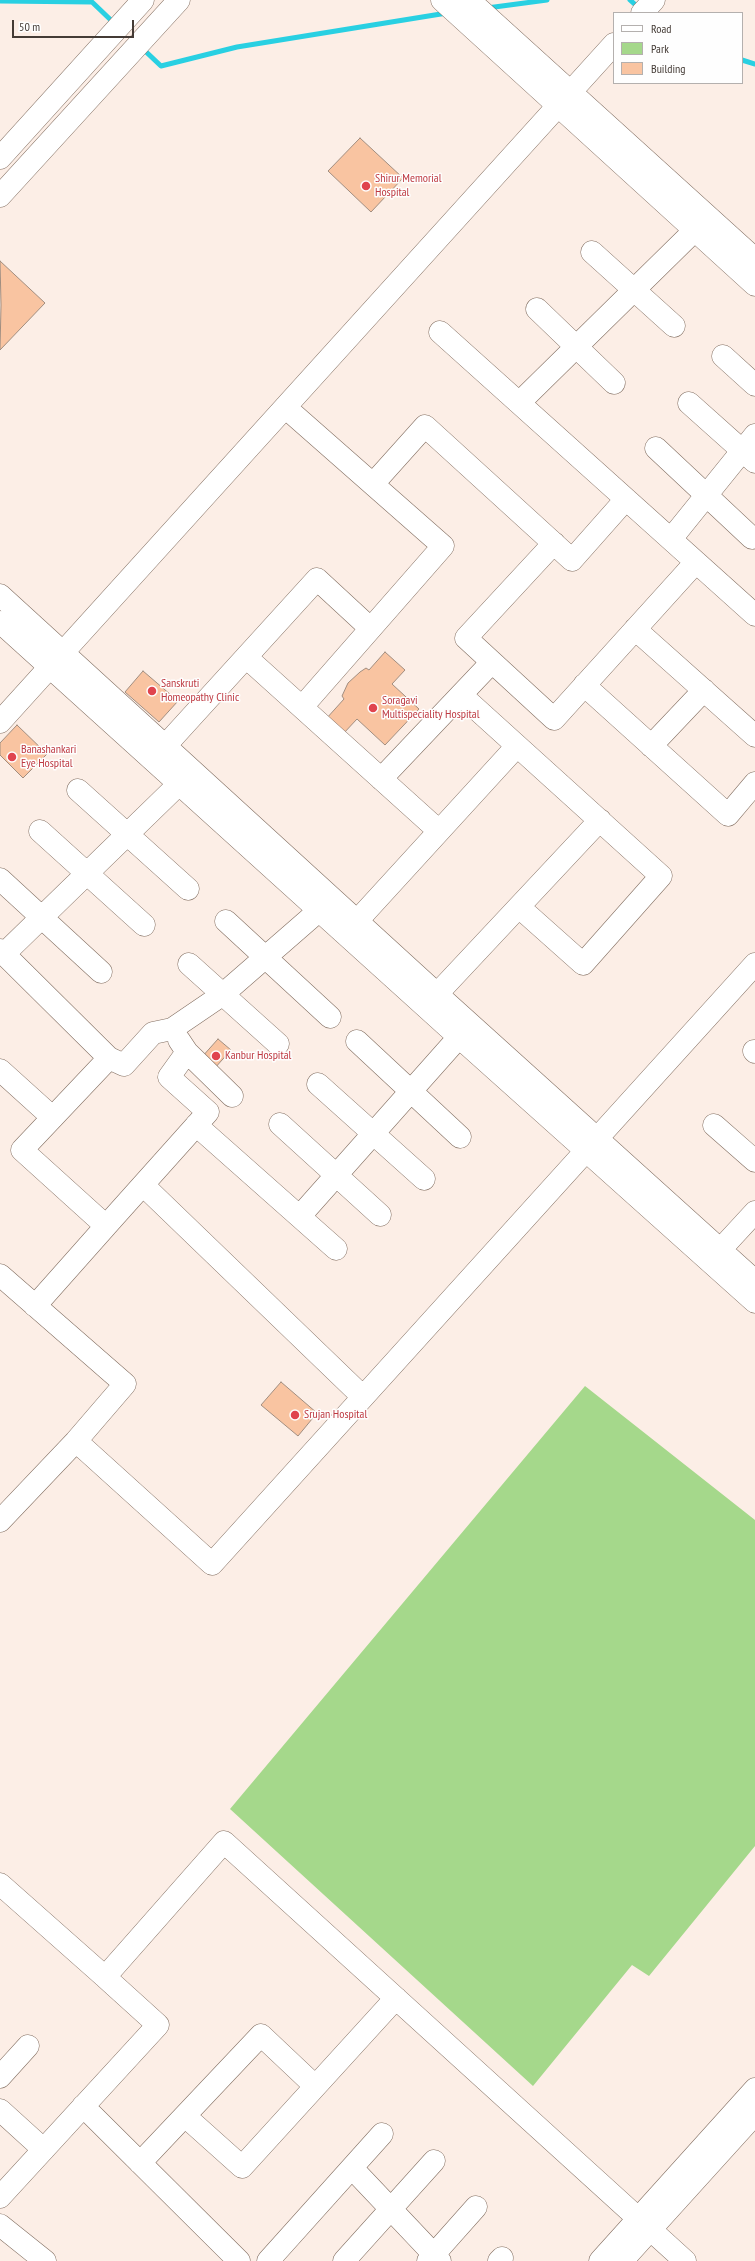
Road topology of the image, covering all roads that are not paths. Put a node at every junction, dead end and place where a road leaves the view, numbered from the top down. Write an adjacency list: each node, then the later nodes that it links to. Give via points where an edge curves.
1 (179, 0): 10 (street)
2 (442, 0): 8 (street, via 472,28)
3 (469, 0): 8 (street, via 494,22)
4 (654, 0): 6 (street)
5 (137, 6): 9 (street)
6 (643, 12)
7 (613, 45): 8 (street)
8 (564, 98): 11 (street); 13 (street); 25 (street)
9 (0, 158)
10 (0, 196)
11 (695, 230): 14 (street); 15 (street)
12 (592, 252): 15 (street)
13 (755, 259)
14 (755, 284)
15 (634, 290): 17 (street); 19 (street)
16 (537, 308): 19 (street)
17 (674, 326)
18 (440, 332): 23 (street)
19 (577, 347): 21 (street); 23 (street)
20 (723, 356): 22 (street)
21 (614, 382)
22 (755, 385)
23 (519, 403): 30 (street)
24 (689, 403): 27 (street)
25 (285, 407): 28 (street); 41 (street)
26 (656, 448): 29 (street)
27 (751, 449): 29 (street)
28 (373, 484): 33 (street, via 425,426); 38 (street, via 443,546)
29 (706, 495): 31 (street); 32 (street)
30 (626, 499): 32 (street); 33 (street, via 572,560)
31 (752, 538)
32 (671, 539): 34 (street)
33 (554, 543): 42 (street, via 466,638)
34 (696, 562): 36 (street); 39 (street)
35 (0, 595): 41 (street)
36 (755, 615)
37 (0, 622): 41 (street)
38 (370, 628): 40 (street, via 317,579); 46 (street)
39 (635, 629): 43 (street); 44 (street)
40 (246, 657): 46 (street); 49 (street)
41 (56, 659): 47 (street); 49 (street); 54 (street)
42 (492, 662): 43 (street, via 554,719); 45 (street)
43 (584, 685): 51 (street)
44 (704, 690): 48 (street); 51 (street)
45 (461, 695): 50 (street); 52 (street)
46 (302, 707): 52 (street)
47 (0, 722)
48 (755, 736)
49 (165, 746): 63 (street)
50 (517, 746): 56 (street); 58 (street)
51 (651, 746): 53 (street, via 728,815)
52 (381, 779): 58 (street)
53 (755, 783)
54 (179, 784): 59 (street); 63 (street)
55 (78, 790): 59 (street)
56 (600, 820): 64 (street); 64 (street, via 661,876 583,964)
57 (40, 831): 60 (street)
58 (439, 831): 67 (street)
59 (128, 834): 60 (street); 62 (street)
60 (87, 874): 65 (street); 68 (street)
61 (0, 879): 65 (street)
62 (188, 889)
63 (326, 905): 67 (street); 70 (street); 78 (street)
64 (519, 907): 74 (street)
65 (42, 917): 69 (street); 73 (street)
66 (226, 921): 70 (street)
67 (357, 921): 74 (street)
68 (144, 925)
69 (2, 952): 82 (street)
70 (266, 958): 75 (street); 76 (street)
71 (189, 964): 75 (street)
72 (755, 964): 93 (street)
73 (102, 972)
74 (437, 994): 93 (street)
75 (222, 995): 77 (street); 80 (street)
76 (330, 1017)
77 (172, 1029): 81 (street); 82 (street, via 153,1033 124,1065)
78 (459, 1037): 85 (street); 93 (street)
79 (357, 1041): 85 (street)
80 (278, 1044)
81 (187, 1052): 86 (street); 89 (street, via 169,1077 208,1112)
82 (109, 1058): 87 (street)
83 (0, 1070): 87 (street)
84 (318, 1084): 91 (street)
85 (411, 1091): 91 (street); 92 (street)
86 (232, 1096)
87 (52, 1117): 101 (street, via 22,1150)
88 (280, 1124): 95 (street)
89 (196, 1125): 97 (street); 100 (street)
90 (714, 1125): 94 (street)
91 (373, 1134): 95 (street); 96 (street)
92 (460, 1137)
93 (591, 1145): 103 (street); 106 (street); 108 (street)
94 (755, 1162)
95 (336, 1175): 99 (street); 100 (street)
96 (424, 1179)
97 (143, 1185): 101 (street); 108 (street)
98 (755, 1212): 103 (street)
99 (380, 1215)
100 (300, 1216): 102 (street)
101 (106, 1226): 107 (street)
102 (336, 1249)
103 (720, 1250): 105 (street)
104 (0, 1277): 107 (street)
105 (755, 1281)
106 (755, 1302)
107 (35, 1306): 109 (street, via 125,1384)
108 (363, 1396): 109 (street, via 212,1564)
109 (76, 1441): 110 (street)
110 (0, 1521)
111 (0, 1884): 112 (street)
112 (105, 1977): 113 (street, via 224,1842); 118 (street, via 158,2024)
113 (396, 1998): 116 (street); 130 (street)
114 (28, 2046): 115 (street)
115 (0, 2077)
116 (315, 2086): 121 (street, via 260,2035); 121 (street, via 242,2167)
117 (755, 2089): 130 (street)
118 (83, 2106): 123 (street); 125 (street)
119 (0, 2110): 123 (street)
120 (755, 2114): 130 (street)
121 (185, 2116): 125 (street)
122 (382, 2134): 126 (street)
123 (43, 2149): 127 (street)
124 (434, 2161): 129 (street)
125 (140, 2163): 134 (street)
126 (352, 2168): 129 (street); 135 (street)
127 (0, 2197)
128 (476, 2207): 132 (street)
129 (391, 2209): 132 (street); 136 (street)
130 (644, 2224): 137 (street); 138 (street); 139 (street)
131 (0, 2225): 133 (street)
132 (434, 2259)
133 (45, 2261)
134 (239, 2261)
135 (268, 2261)
136 (344, 2261)
137 (600, 2261)
138 (622, 2261)
139 (685, 2261)

